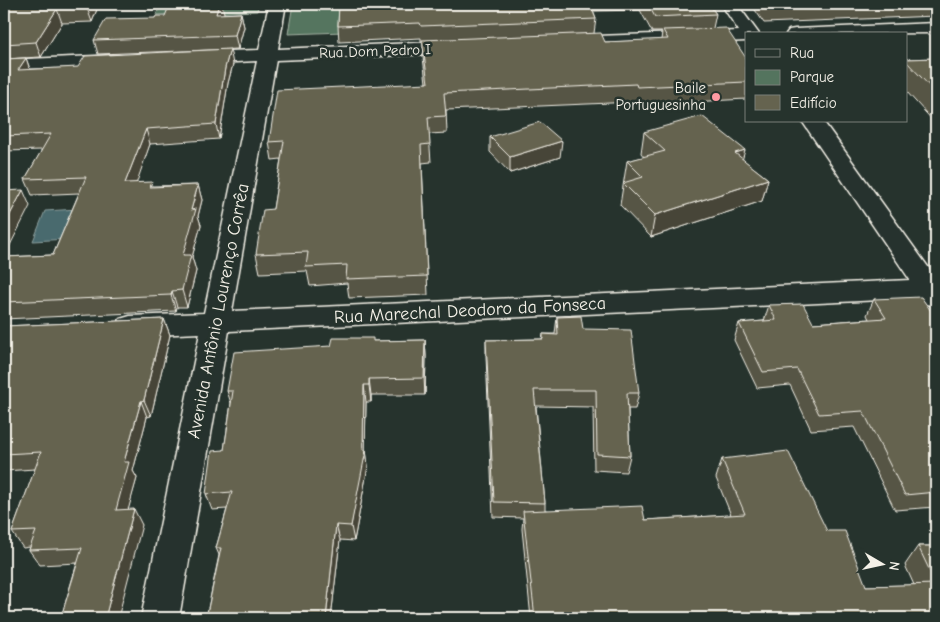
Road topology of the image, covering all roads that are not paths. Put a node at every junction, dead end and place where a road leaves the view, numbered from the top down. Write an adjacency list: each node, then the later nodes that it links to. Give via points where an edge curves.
1 (277, 4): 9 (street, Avenida Antônio Lourenço Corrêa)
2 (729, 4): 4 (street)
3 (936, 28): 5 (street)
4 (749, 32)
5 (842, 32)
6 (745, 36): 7 (street)
7 (550, 44)
8 (482, 46): 9 (street, Rua Dom Pedro I)
9 (266, 55): 10 (street, Rua Dom Pedro I); 15 (street, Avenida Antônio Lourenço Corrêa)
10 (178, 58)
11 (140, 60): 12 (street)
12 (4, 66)
13 (813, 122): 14 (street)
14 (934, 291): 15 (street, Rua Marechal Deodoro da Fonseca)
15 (216, 322): 16 (street, Rua Marechal Deodoro da Fonseca); 17 (street, Avenida Antônio Lourenço Corrêa)
16 (110, 327)
17 (160, 618)

